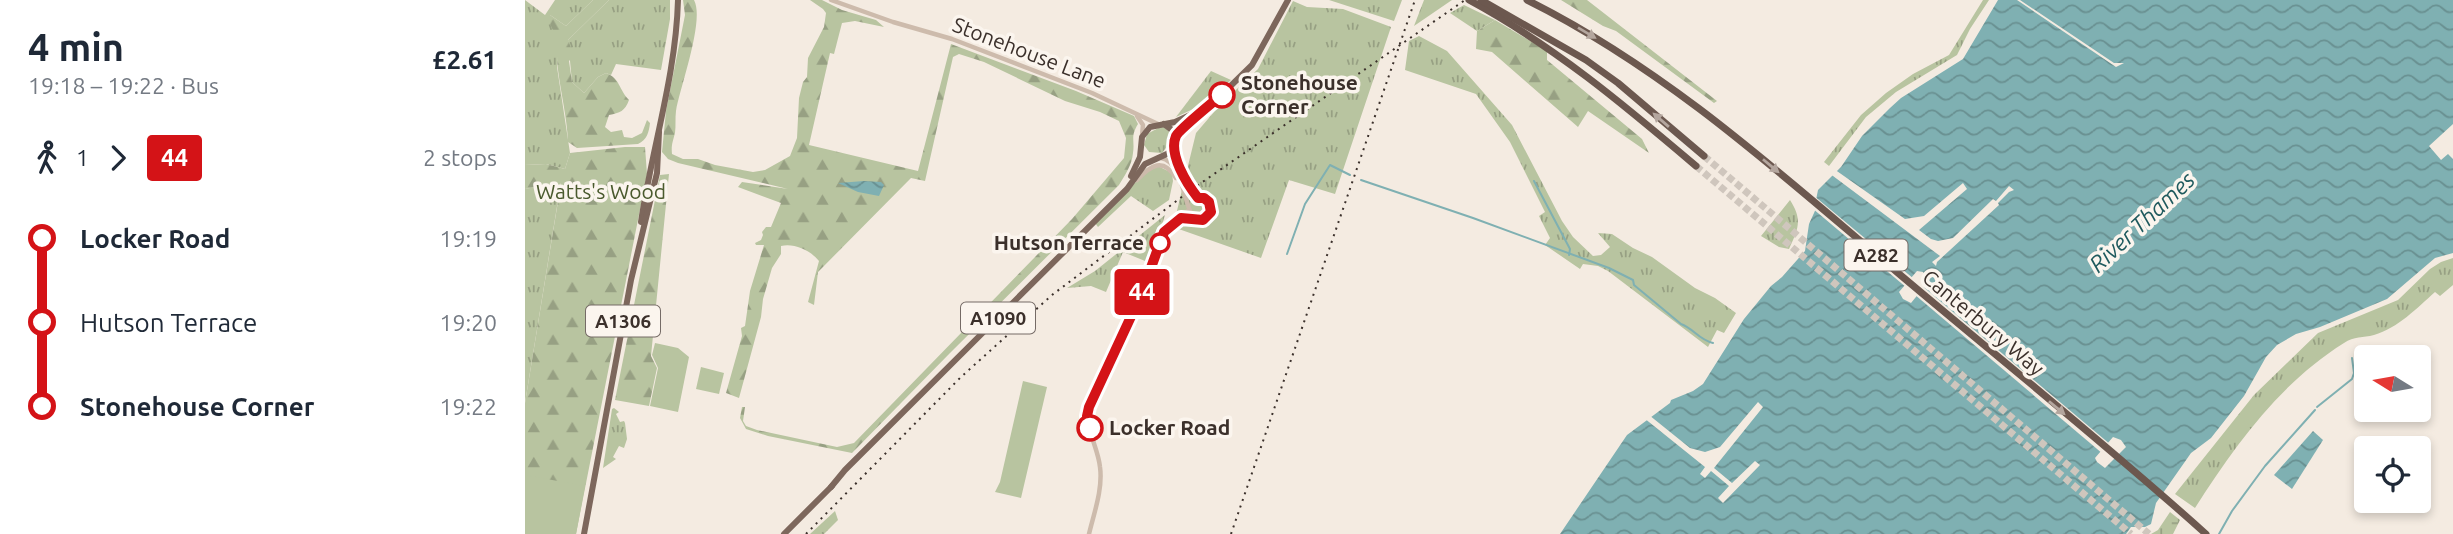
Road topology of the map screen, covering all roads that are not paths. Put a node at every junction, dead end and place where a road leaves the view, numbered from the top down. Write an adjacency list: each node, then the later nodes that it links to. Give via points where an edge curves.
1 (678, 0): 22 (main road, A1306, via 676,40)
2 (831, 0): 7 (street, Stonehouse Lane, via 952,39)
3 (1288, 0): 6 (main road, A1090, via 1252,65)
4 (1527, 0): 25 (highway, Canterbury Way / A282, one-way to 25, via 1643,68 1749,147)
5 (1475, 1): 12 (highway, one-way to 5, via 1593,64 1554,39); 14 (highway, via 1581,70)
6 (1205, 109): 8 (main road, A1090); 10 (main road, A1090, via 1180,130)
7 (1133, 113): 8 (street, Stonehouse Lane); 9 (street, via 1143,123)
8 (1161, 124): 9 (main road, A1090, via 1150,127); 10 (main road, via 1172,130)
9 (1142, 137): 11 (main road, A1090)
10 (1175, 141): 13 (main road, A1090, via 1169,153); 18 (street, via 1176,156)
11 (1140, 147): 13 (main road, via 1146,156); 17 (main road, A1090, via 1138,162)
12 (1704, 156)
13 (1159, 158): 15 (main road, A1090, via 1145,164); 16 (street, via 1174,166)
14 (1696, 166)
15 (1131, 184): 16 (street, via 1157,165 1171,170); 17 (main road, A1090)
16 (1180, 184): 19 (street)
17 (1121, 193): 23 (main road, A1090)
18 (1198, 198): 19 (street); 21 (street, via 1207,200 1212,210 1205,219)
19 (1189, 209): 20 (street); 21 (street)
20 (1181, 218): 21 (street); 24 (street, via 1164,232 1141,295 1089,407 1101,476)
21 (1193, 218)
22 (584, 534)
23 (784, 534)
24 (1089, 534)
25 (2206, 534)

